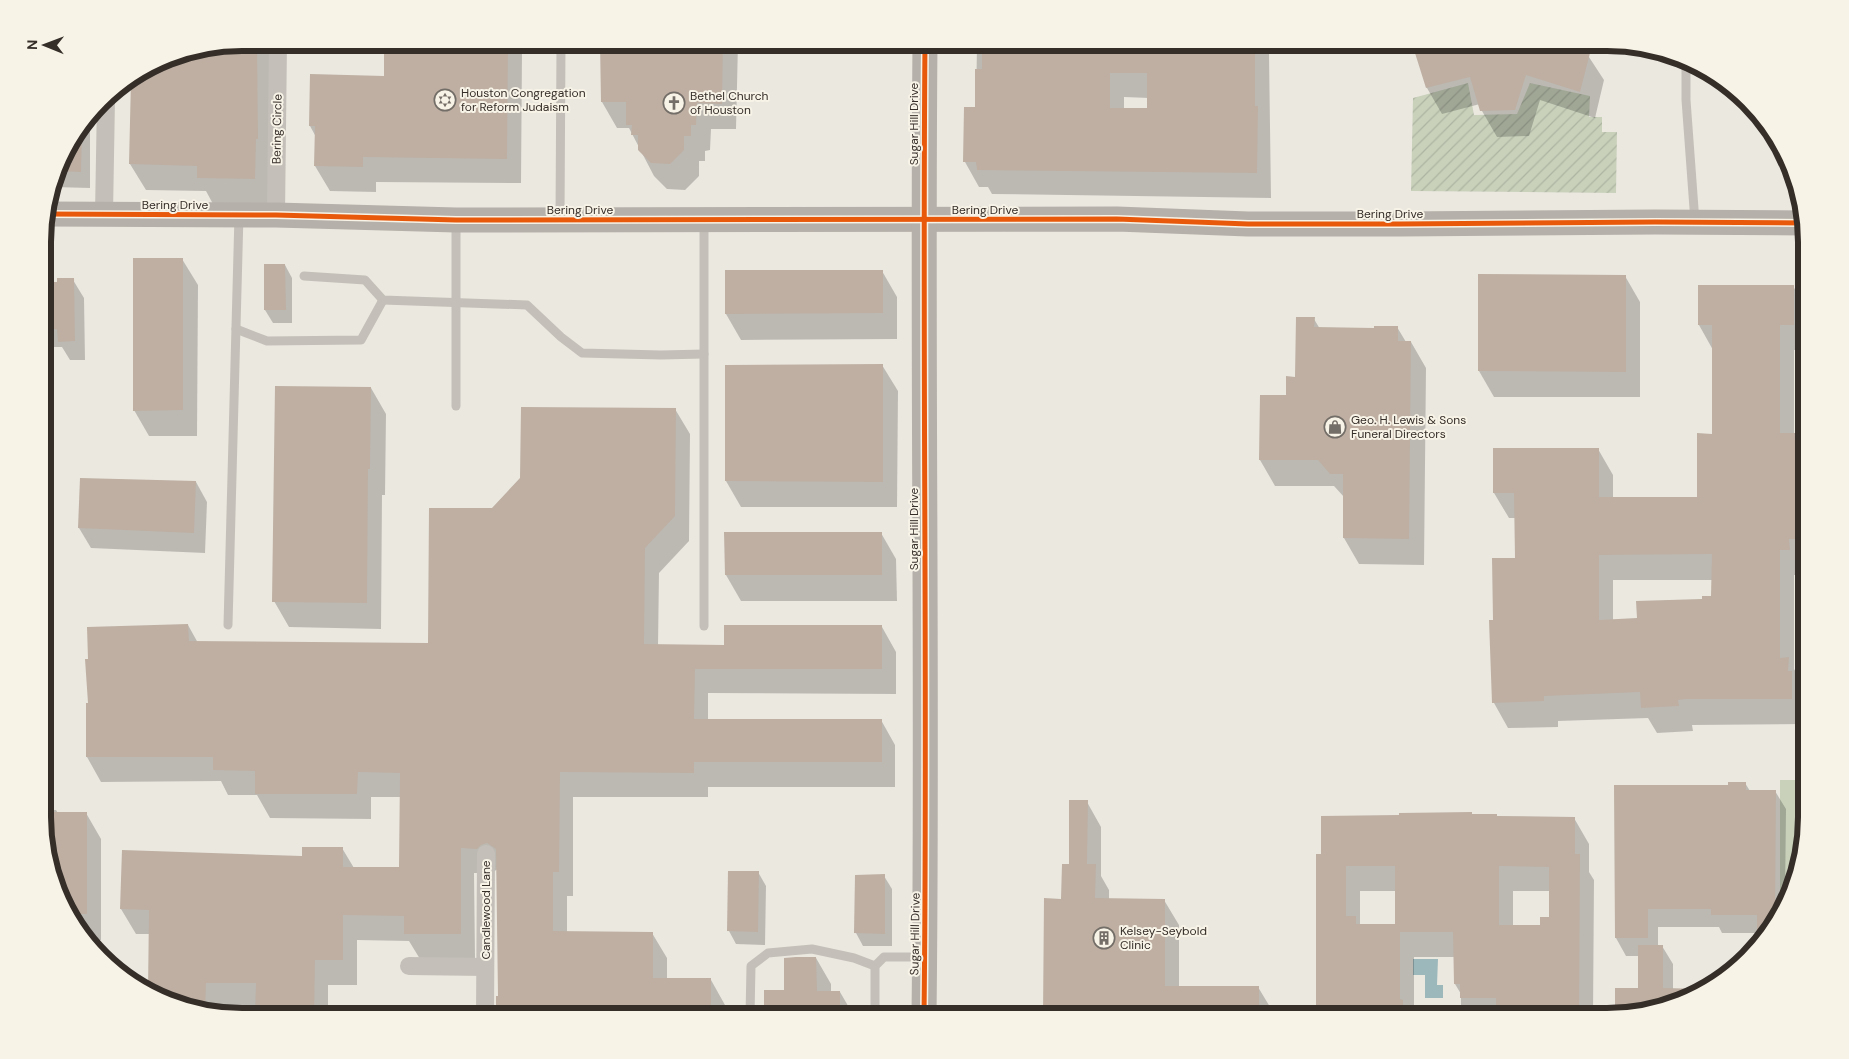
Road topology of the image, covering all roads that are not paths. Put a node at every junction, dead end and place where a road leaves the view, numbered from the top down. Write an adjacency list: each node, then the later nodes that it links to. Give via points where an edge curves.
1 (278, 51): 9 (street, Bering Circle)
2 (561, 51): 11 (lane)
3 (924, 51): 13 (street, Sugar Hill Drive)
4 (1686, 69): 14 (lane)
5 (106, 108): 7 (street)
6 (54, 214): 7 (street, Bering Drive)
7 (104, 214): 8 (street, Bering Drive)
8 (239, 215): 9 (street, Bering Drive); 19 (lane)
9 (276, 215): 10 (street, Bering Drive)
10 (456, 220): 11 (street, Bering Drive); 18 (lane)
11 (560, 220): 12 (street, Bering Drive)
12 (704, 220): 13 (street, Bering Drive); 20 (lane)
13 (924, 221): 14 (street, Bering Drive, via 1117,219 1248,224); 25 (street, Sugar Hill Drive)
14 (1695, 222): 15 (street, Bering Drive)
15 (1796, 223)
16 (304, 276): 17 (lane, via 365,280)
17 (383, 300): 18 (lane); 19 (lane, via 361,340 267,341)
18 (456, 302): 20 (lane, via 527,305 582,353); 21 (lane)
19 (236, 329): 22 (lane)
20 (704, 354): 23 (lane)
21 (456, 406)
22 (228, 625)
23 (704, 626)
24 (486, 854): 28 (street, Candlewood Lane)
25 (925, 957): 27 (lane, via 884,957); 32 (street, Sugar Hill Drive)
26 (409, 966): 28 (street, Candlewood Lane)
27 (875, 966): 30 (lane, via 812,949 768,953 752,966); 31 (lane)
28 (485, 967): 29 (street, Candlewood Lane)
29 (485, 1008)
30 (750, 1008)
31 (875, 1008)
32 (924, 1008)

